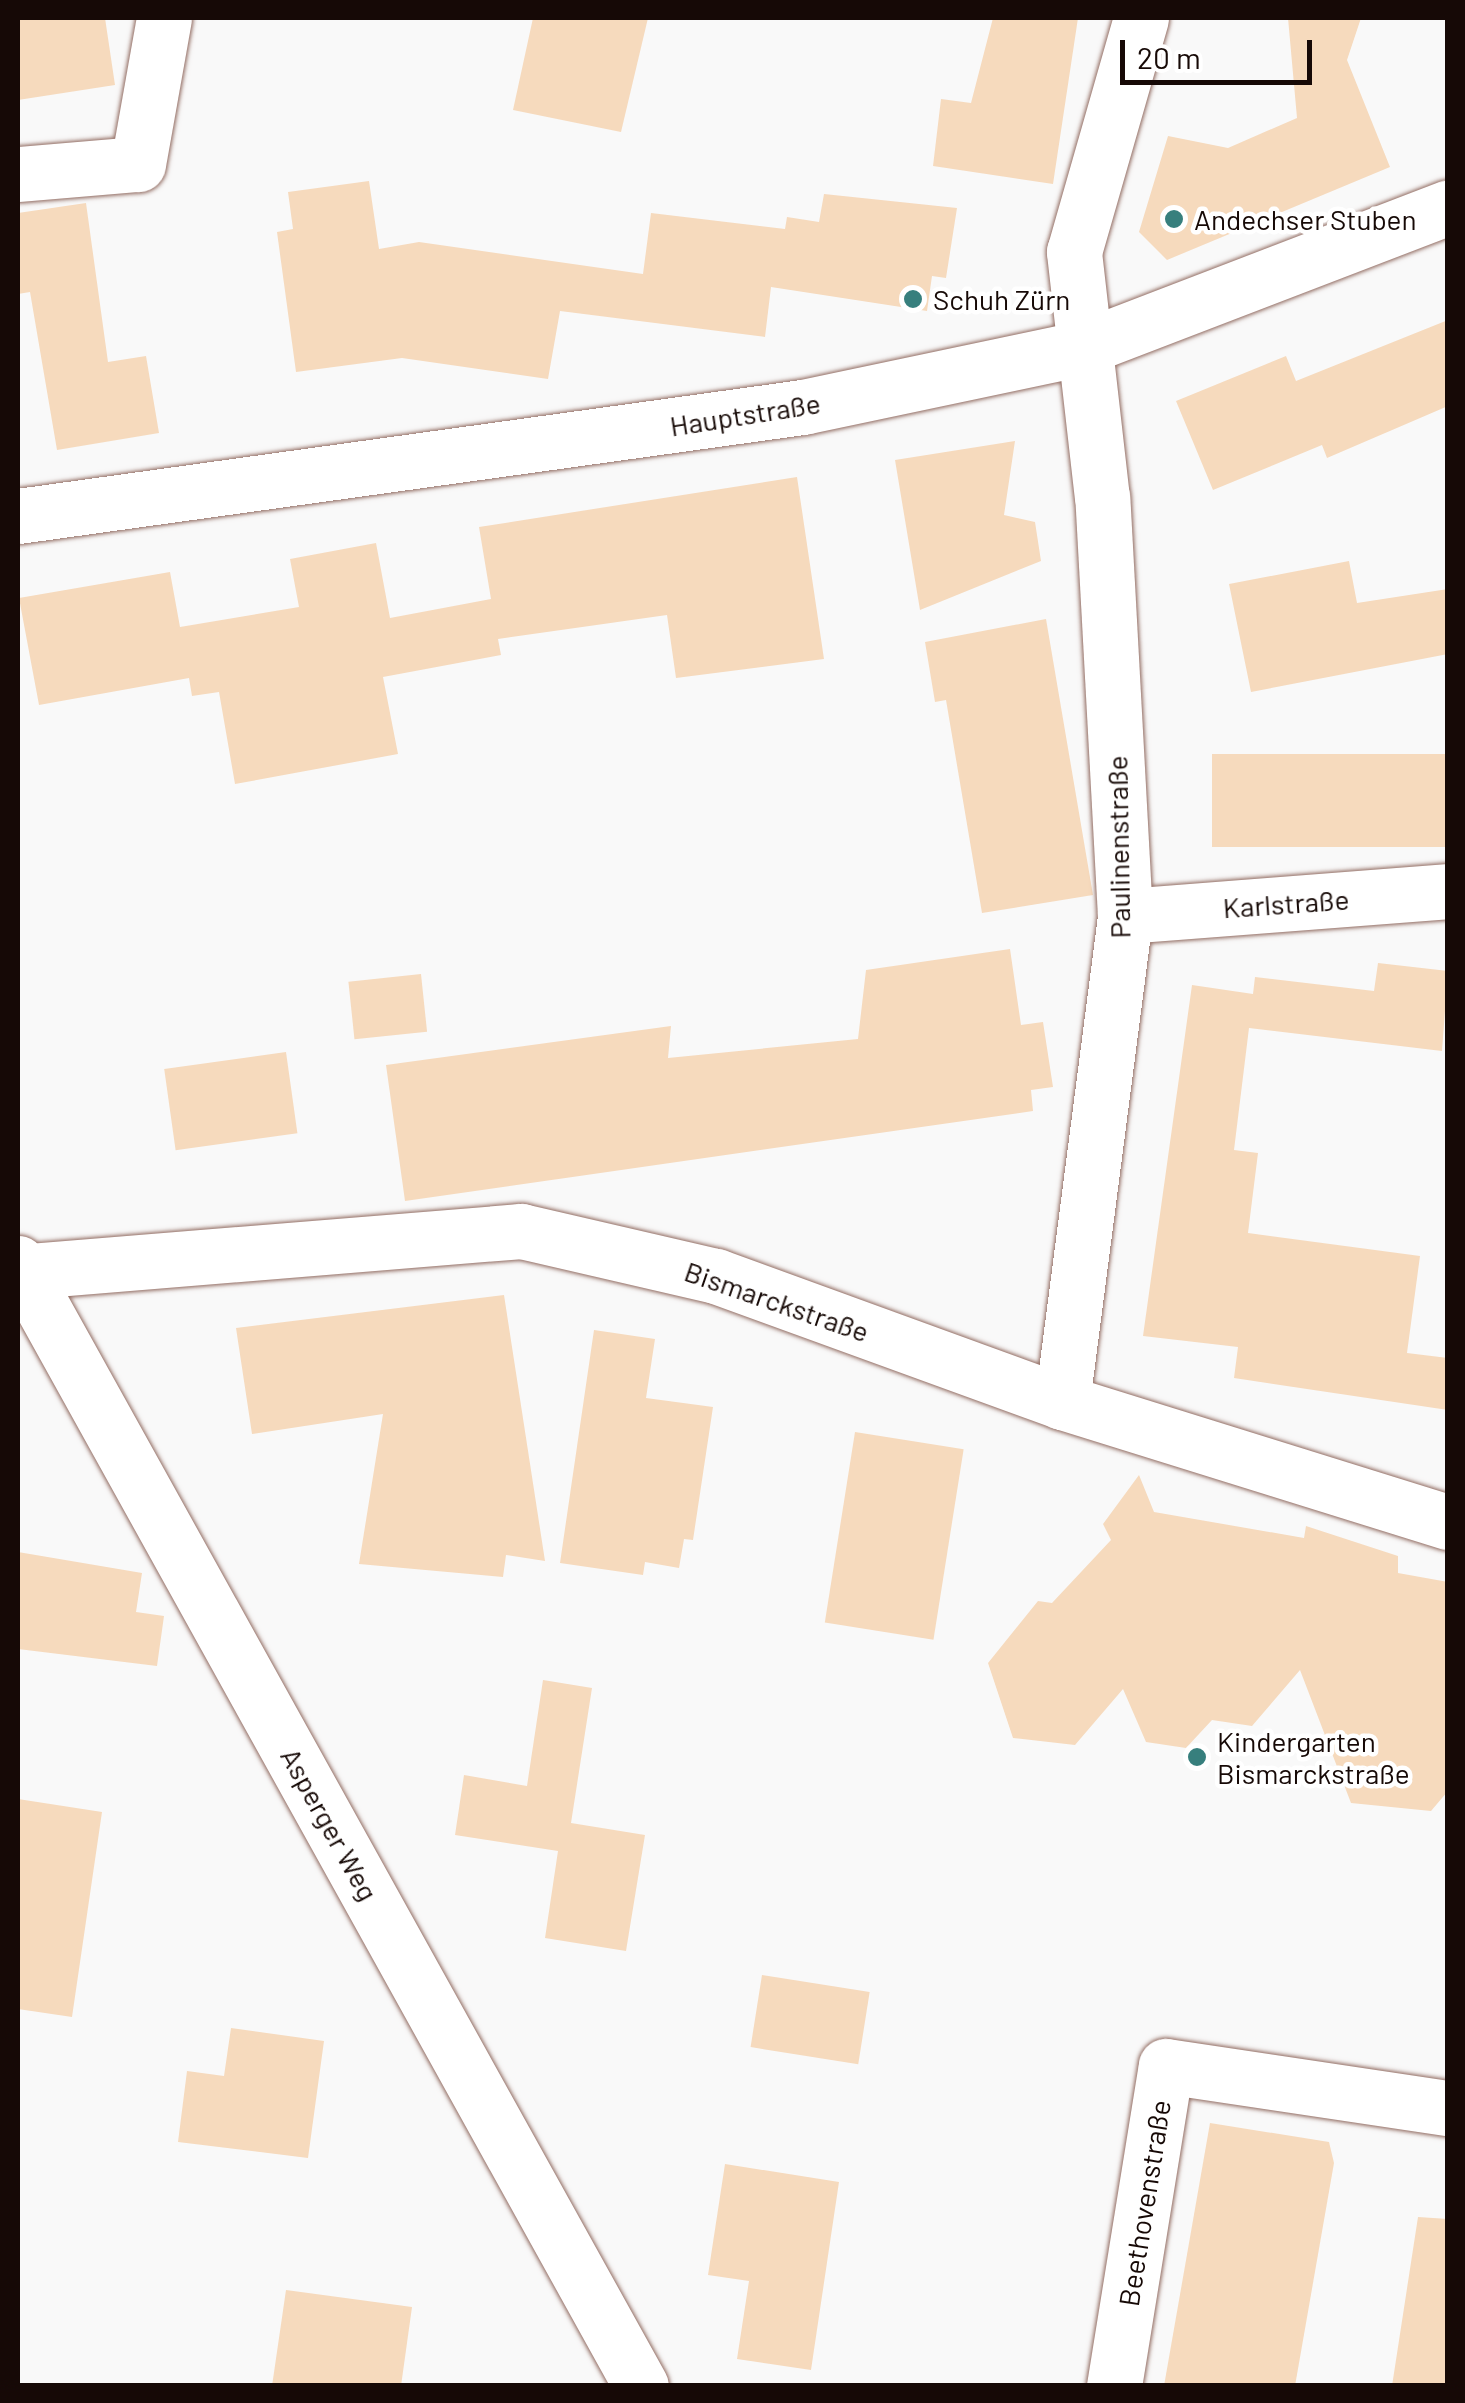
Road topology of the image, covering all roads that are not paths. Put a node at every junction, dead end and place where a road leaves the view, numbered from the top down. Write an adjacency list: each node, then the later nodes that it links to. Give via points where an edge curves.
1 (164, 18): 3 (street, via 138,164)
2 (1141, 18): 5 (street, Paulinenstraße, via 1074,252)
3 (18, 174)
4 (1448, 207): 5 (street, Hauptstraße)
5 (1079, 350): 6 (street, Hauptstraße, via 803,407); 8 (street, Paulinenstraße, via 1102,498)
6 (18, 516)
7 (1448, 890): 8 (street, Karlstraße)
8 (1125, 916): 10 (street, Paulinenstraße)
9 (19, 1269): 10 (street, Bismarckstraße, via 521,1232 716,1276); 13 (street, Asperger Weg)
10 (1062, 1402): 11 (street, Bismarckstraße)
11 (1448, 1522)
12 (1448, 2108): 14 (street, Beethovenstraße, via 1166,2066)
13 (640, 2386)
14 (1114, 2386)

